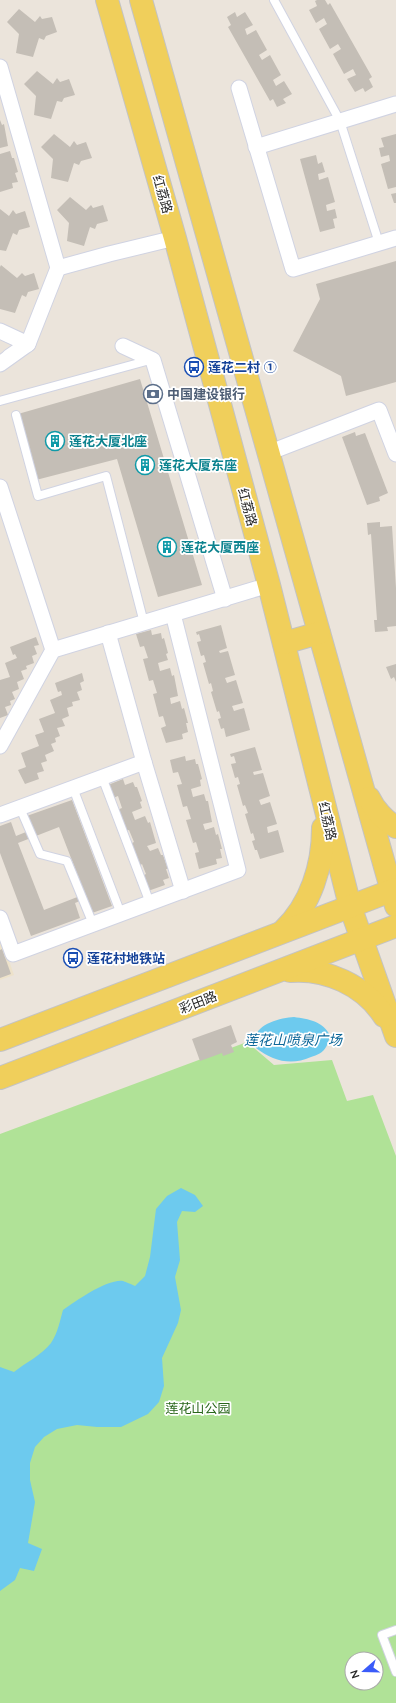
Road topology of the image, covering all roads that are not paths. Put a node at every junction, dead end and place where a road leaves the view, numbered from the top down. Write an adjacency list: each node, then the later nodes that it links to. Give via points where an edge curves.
1 (107, 0): 9 (main road, 红荔路)
2 (141, 0): 20 (main road)
3 (274, 0): 7 (lane)
4 (0, 67): 12 (street)
5 (239, 88): 8 (street)
6 (396, 104): 7 (street)
7 (340, 121): 8 (street); 11 (lane)
8 (256, 147): 11 (street, via 294,269)
9 (175, 238): 12 (street); 23 (main road, 红荔路)
10 (396, 238): 11 (street)
11 (379, 243)
12 (58, 268): 14 (street)
13 (0, 331): 14 (street)
14 (28, 344): 16 (street)
15 (123, 346): 17 (street)
16 (4, 360)
17 (153, 360): 18 (lane); 24 (street)
18 (0, 401)
19 (16, 415): 26 (lane, via 38,496 106,476)
20 (268, 453): 21 (street, via 379,410); 28 (main road)
21 (396, 454)
22 (0, 487): 30 (street)
23 (269, 585): 24 (street); 29 (main road, 红荔路)
24 (225, 599): 25 (street)
25 (173, 614): 26 (street); 40 (street, via 238,870)
26 (144, 622): 27 (street)
27 (108, 633): 30 (street); 32 (street)
28 (319, 633): 29 (main road); 33 (main road)
29 (284, 643): 35 (main road, 红荔路)
30 (53, 650): 31 (street)
31 (0, 746)
32 (144, 762): 34 (street); 40 (street)
33 (355, 763): 39 (main road, via 373,806); 41 (main road)
34 (102, 777): 36 (street); 42 (lane)
35 (319, 785): 43 (main road, 红荔路); 48 (main road, via 323,834 318,868 306,902)
36 (73, 788): 37 (street); 44 (lane)
37 (20, 808): 38 (street); 46 (lane, via 40,854 67,861)
38 (0, 815)
39 (396, 827)
40 (183, 891): 42 (street)
41 (394, 895): 43 (main road)
42 (150, 903): 44 (street)
43 (350, 906): 48 (main road); 49 (main road, 红荔路)
44 (121, 914): 46 (street)
45 (0, 918): 46 (street, via 13,954)
46 (93, 924)
47 (396, 926): 49 (main road, 彩田路)
48 (282, 933): 52 (main road)
49 (361, 940): 50 (main road, 彩田路); 51 (main road, 红荔路)
50 (277, 972): 51 (main road, via 300,970 325,973 342,981 363,993 379,1010); 53 (main road, 彩田路)
51 (396, 1036)
52 (0, 1040)
53 (0, 1078)
54 (396, 1630): 55 (lane, via 382,1635)
55 (396, 1672)

